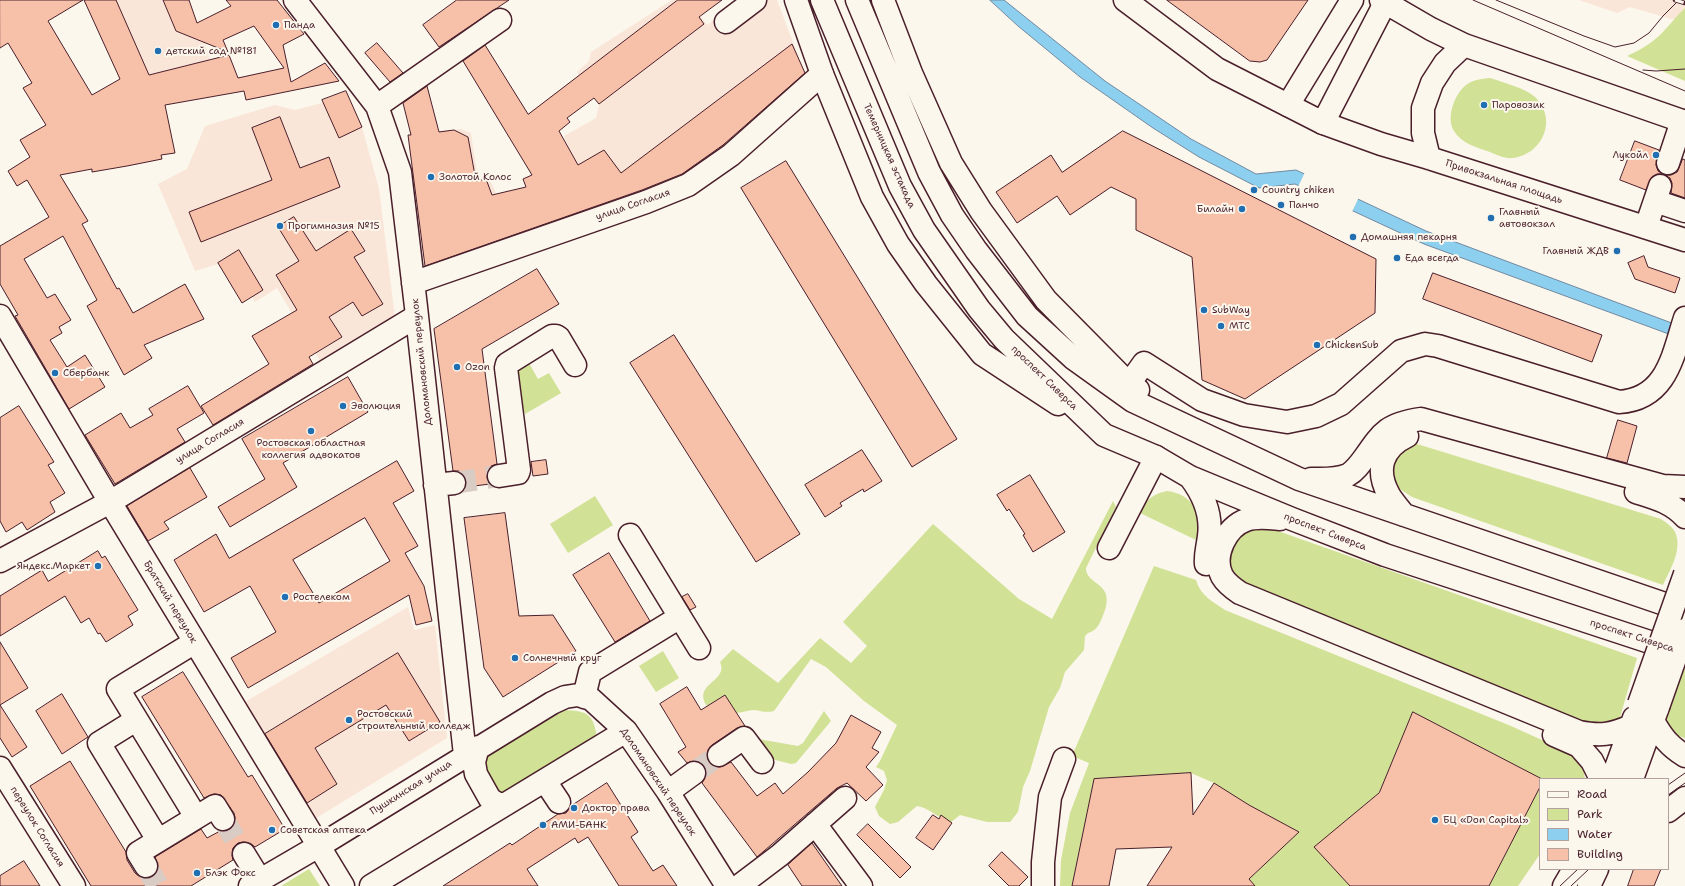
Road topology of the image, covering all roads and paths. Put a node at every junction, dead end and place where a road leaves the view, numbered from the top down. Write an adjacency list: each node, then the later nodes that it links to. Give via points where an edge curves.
1 (295, 0): 15 (main road, Доломановский переулок)
2 (755, 0): 11 (main road)
3 (796, 0): 13 (main road)
4 (822, 0): 27 (main road, Темерницкая эстакада, via 900,186 949,268)
5 (857, 0): 30 (main road, via 929,172 952,215 1027,316 1073,358 1133,401)
6 (883, 0): 29 (main road, via 911,73 951,163 974,199 1046,300)
7 (1125, 0): 14 (main road, Привокзальная площадь, via 1217,69)
8 (1352, 0): 14 (main road)
9 (1383, 2): 12 (main road); 17 (main road)
10 (500, 20): 15 (main road)
11 (726, 22)
12 (1464, 45): 16 (main road); 19 (main road, via 1445,63 1432,83 1423,108 1423,133)
13 (822, 74): 23 (main road, улица Согласия, via 731,155 688,185 646,202); 31 (main road, via 872,197 898,244 958,326 993,363)
14 (1288, 105): 17 (main road, Привокзальная площадь)
15 (377, 106): 23 (main road, Доломановский переулок, via 400,172)
16 (1684, 122): 18 (main road)
17 (1323, 123): 19 (main road, Привокзальная площадь)
18 (1675, 156)
19 (1429, 158): 21 (main road, Привокзальная площадь)
20 (1685, 211): 21 (main road, via 1657,194)
21 (1646, 227): 22 (main road, Привокзальная площадь)
22 (1685, 240)
23 (413, 282): 25 (main road, Доломановский переулок)
24 (0, 316): 37 (main road, Братский переулок)
25 (417, 316): 37 (main road, улица Согласия); 58 (main road, Доломановский переулок, via 445,484)
26 (1685, 318): 29 (main road, via 1662,380 1644,396 1630,401 1619,402 1425,344 1401,351 1341,404 1316,416 1286,422 1244,415 1202,400 1144,363)
27 (1004, 339): 31 (main road, проспект Сиверса)
28 (575, 365): 33 (main road, via 556,336 507,364 519,470 515,474)
29 (1129, 384): 30 (main road)
30 (1191, 429): 35 (main road)
31 (1104, 435): 32 (main road, проспект Сиверса)
32 (1156, 458): 34 (main road, проспект Сиверса); 42 (main road)
33 (499, 476)
34 (1190, 477): 40 (main road, проспект Сиверса); 65 (main road, via 1205,501 1208,516 1206,573 1215,588 1230,599 1579,746 1592,761)
35 (1300, 479): 36 (main road, via 1334,479 1349,474 1359,466 1375,442 1388,429 1404,422 1421,419 1663,486); 38 (main road)
36 (1685, 487)
37 (110, 502): 43 (main road, улица Согласия); 48 (main road, Братский переулок)
38 (1404, 515): 39 (main road, via 1389,495 1382,479 1384,456 1387,449 1396,442 1407,436 1422,434 1660,499 1677,509); 45 (main road)
39 (1685, 518)
40 (1292, 520): 50 (main road, проспект Сиверса, via 1385,555); 55 (main road, via 1246,520 1231,530 1222,543 1219,566 1223,577 1231,586 1240,593 1579,732 1597,735 1614,733)
41 (630, 535): 46 (main road)
42 (1109, 548)
43 (0, 561)
44 (1685, 574): 53 (main road, bridge)
45 (1685, 611)
46 (680, 616): 49 (main road); 51 (main road, via 590,672)
47 (1685, 630): 53 (main road, bridge)
48 (195, 642): 54 (main road, via 118,689); 79 (main road, Братский переулок)
49 (699, 648)
50 (1685, 653)
51 (584, 697): 52 (main road, Доломановский переулок, via 591,699); 58 (main road, Пушкинская улица, via 564,697)
52 (604, 710): 56 (main road, Доломановский переулок); 57 (main road, via 609,734)
53 (1650, 711): 55 (main road); 60 (main road, via 1662,737); 67 (main road)
54 (136, 720): 75 (main road); 78 (main road, via 99,743)
55 (1631, 726): 66 (main road)
56 (626, 731): 57 (main road); 69 (main road, Доломановский переулок)
57 (606, 743): 68 (main road)
58 (472, 751): 73 (main road, Доломановский переулок, via 476,774 490,799 498,804); 79 (main road, Пушкинская улица)
59 (719, 755): 62 (main road, via 744,738)
60 (1685, 756)
61 (1064, 759): 90 (main road, via 1050,797)
62 (762, 762)
63 (0, 768): 84 (main road, переулок Согласия)
64 (694, 773): 69 (main road)
65 (1601, 778)
66 (1612, 778)
67 (1632, 778)
68 (545, 781): 72 (main road); 73 (main road)
69 (668, 792): 87 (main road, Доломановский переулок)
70 (846, 798): 77 (main road)
71 (1685, 798): 74 (main road)
72 (558, 802)
73 (506, 804): 86 (main road)
74 (1669, 810)
75 (196, 817): 76 (main road, via 215,806); 78 (main road)
76 (223, 819)
77 (815, 824): 88 (main road); 89 (main road)
78 (158, 840): 81 (main road, via 138,853)
79 (318, 845): 83 (main road, Пушкинская улица); 85 (main road, Братский переулок)
80 (244, 854): 83 (main road)
81 (146, 866)
82 (1573, 870): 91 (main road)
83 (255, 883)
84 (74, 886)
85 (343, 886)
86 (371, 886)
87 (727, 886)
88 (739, 886)
89 (861, 886)
90 (1043, 886)
91 (1564, 886)

